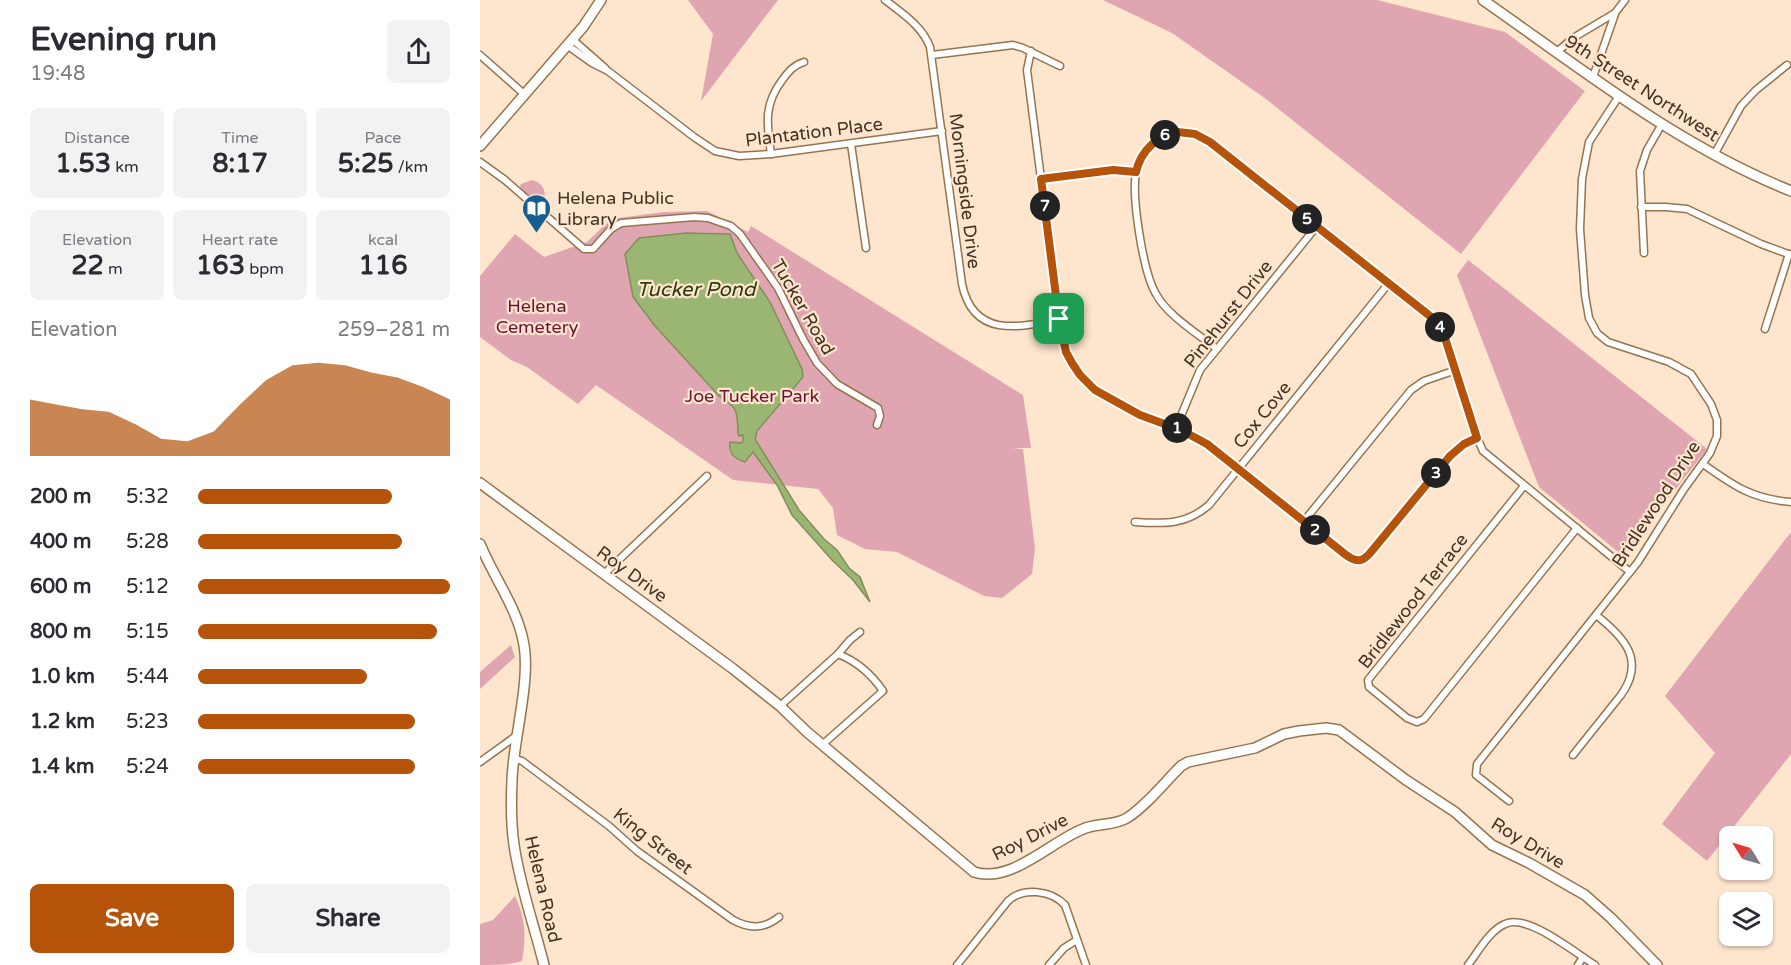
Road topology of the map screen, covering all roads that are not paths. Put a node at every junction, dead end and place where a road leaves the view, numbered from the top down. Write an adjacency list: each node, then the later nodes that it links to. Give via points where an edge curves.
1 (601, 0): 6 (street)
2 (885, 0): 10 (street, Morningside Drive, via 921,30)
3 (1483, 0): 8 (street, 9th Street Northwest)
4 (1625, 0): 5 (street)
5 (1615, 13): 8 (street); 14 (street)
6 (569, 42): 15 (street); 21 (street, Plantation Place, via 715,150 748,157)
7 (1030, 51): 10 (street, via 1008,45); 13 (street); 25 (street, via 1027,70)
8 (1557, 52): 14 (street, 9th Street Northwest)
9 (480, 55): 15 (street)
10 (932, 55): 18 (street, Morningside Drive)
11 (804, 62): 21 (street, via 791,68 771,97 767,118)
12 (1787, 65): 22 (street, via 1741,106)
13 (1060, 66)
14 (1593, 77): 16 (street, 9th Street Northwest)
15 (525, 94): 20 (street)
16 (1619, 96): 17 (street, 9th Street Northwest); 40 (street, Bridlewood Drive, via 1589,142 1582,179 1580,229 1589,318 1603,339 1687,370 1698,382 1711,404 1718,429)
17 (1662, 124): 22 (street, 9th Street Northwest); 27 (street, via 1642,164)
18 (942, 131): 19 (street, Plantation Place); 33 (street, Morningside Drive, via 962,284 969,304 986,321 1005,327)
19 (851, 144): 21 (street, Plantation Place); 29 (street)
20 (480, 146)
21 (771, 154)
22 (1713, 155): 26 (street, 9th Street Northwest)
23 (480, 162): 37 (street, Tucker Road, via 584,249 593,249 621,223 694,217 731,226 778,288 817,363 837,384 875,405 880,412)
24 (1136, 172): 25 (street, via 1113,170); 28 (street, via 1142,156 1160,137 1178,132 1195,134); 35 (street, via 1135,192 1150,283 1168,309)
25 (1041, 179): 33 (street)
26 (1791, 191)
27 (1641, 207): 30 (street); 31 (street, via 1686,209)
28 (1317, 226): 32 (street); 35 (street, Pinehurst Drive)
29 (866, 248)
30 (1644, 253)
31 (1790, 255): 34 (street)
32 (1389, 283): 36 (street, via 1438,323); 41 (street, Cox Cove)
33 (1059, 319): 38 (street, via 1066,352 1087,383 1130,410)
34 (1765, 329)
35 (1216, 349): 38 (street, Pinehurst Drive, via 1195,380)
36 (1456, 370): 39 (street); 46 (street, via 1411,390)
37 (877, 425)
38 (1176, 428): 41 (street, via 1207,444)
39 (1477, 438): 44 (street, via 1489,458); 46 (street, via 1450,456 1363,560 1352,559)
40 (1703, 464): 45 (street, via 1739,489 1760,498); 51 (street, Bridlewood Drive)
41 (1239, 468): 46 (street); 47 (street, Cox Cove, via 1209,505 1193,517 1169,524)
42 (707, 476): 52 (street)
43 (480, 483): 52 (street, Roy Drive)
44 (1524, 486): 48 (street); 48 (street, Bridlewood Terrace, via 1368,680 1369,687 1407,718 1417,722 1424,719)
45 (1791, 502)
46 (1304, 521)
47 (1135, 522)
48 (1577, 528): 51 (street)
49 (480, 544): 50 (street, Helena Road)
50 (483, 562): 57 (street, Helena Road, via 511,606 523,639 526,664)
51 (1630, 572): 53 (street, Bridlewood Drive)
52 (604, 574): 56 (street, Roy Drive)
53 (1596, 615): 59 (street, via 1624,641 1632,663 1630,677 1626,688); 62 (street, Bridlewood Drive, via 1477,764 1476,775)
54 (860, 633): 55 (street)
55 (838, 654): 56 (street); 58 (street, via 852,660 883,691)
56 (780, 706): 58 (street, Roy Drive)
57 (516, 736): 60 (street, Helena Road); 61 (street)
58 (822, 745): 73 (street, Roy Drive, via 970,869 993,875 1082,829 1124,820 1188,762 1256,748 1299,730 1334,729 1455,812 1492,845 1585,895)
59 (1573, 755)
60 (513, 758): 63 (street, King Street, via 733,920 755,927 769,924); 66 (street, Helena Road, via 514,846)
61 (480, 762)
62 (1509, 801)
63 (779, 916)
64 (1077, 940): 67 (street, via 1063,903 1027,891 1008,901); 68 (street); 69 (street)
65 (1583, 957): 70 (street, via 1534,927 1512,921 1495,931); 71 (street); 72 (street)
66 (544, 965)
67 (957, 965)
68 (1049, 965)
69 (1086, 965)
70 (1468, 965)
71 (1578, 965)
72 (1595, 965)
73 (1657, 965)

